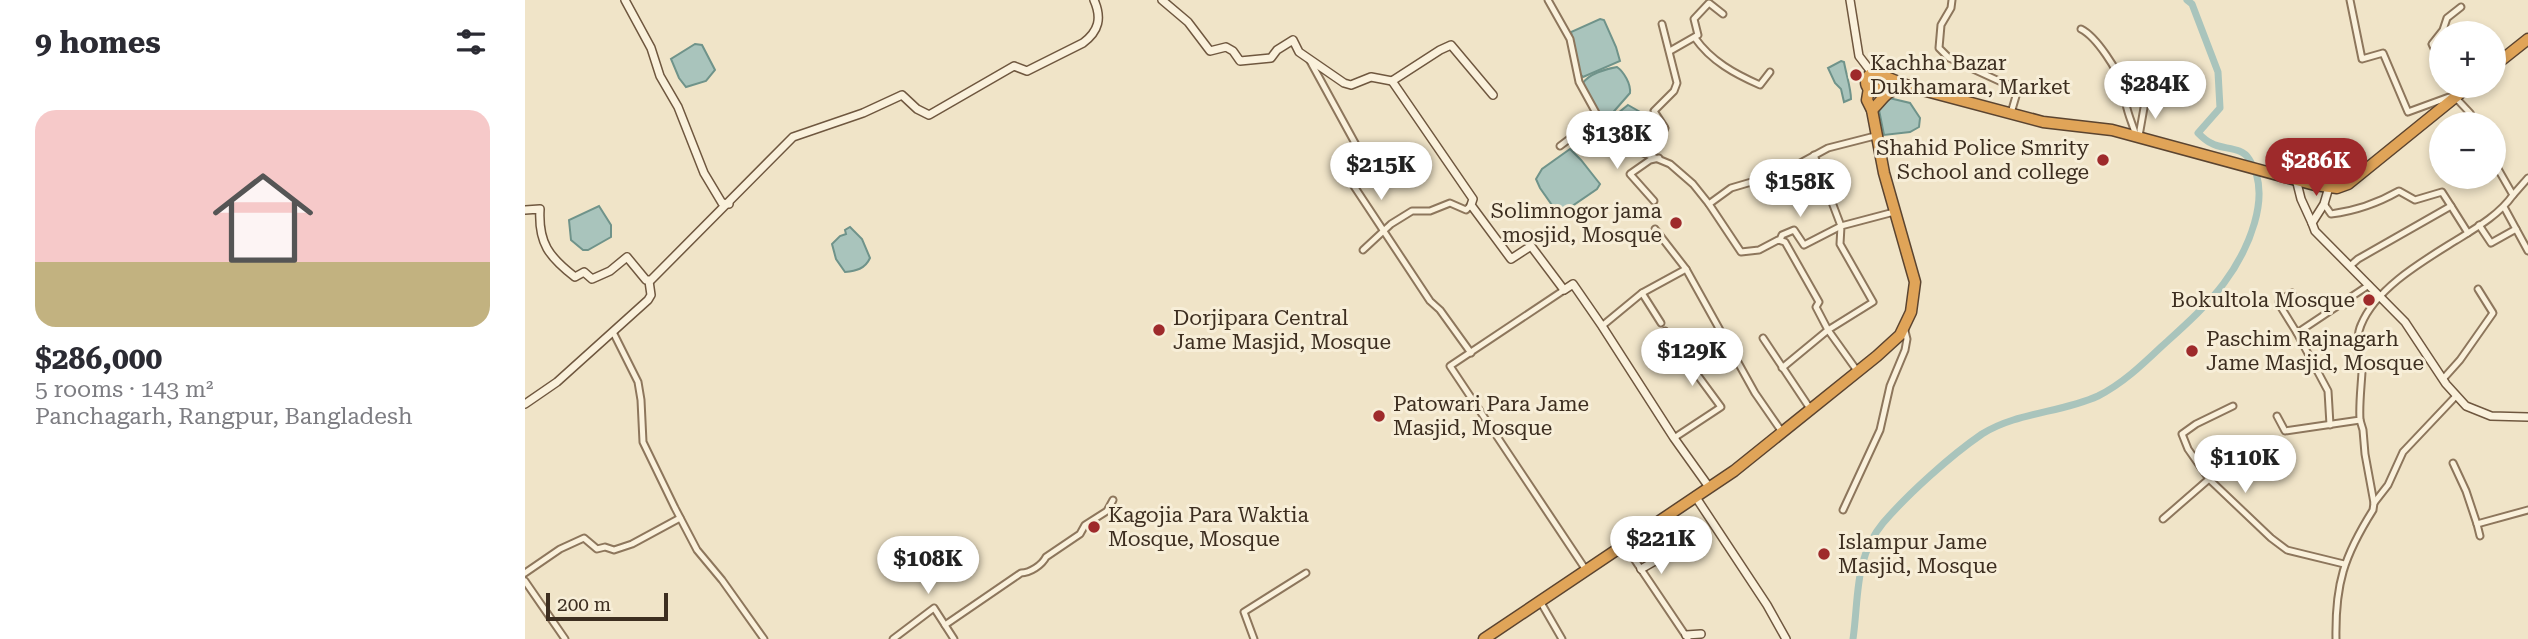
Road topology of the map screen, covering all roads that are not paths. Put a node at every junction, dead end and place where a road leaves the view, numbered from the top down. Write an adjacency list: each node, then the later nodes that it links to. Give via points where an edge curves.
1 (625, 0): 42 (street, via 651,48 708,181 722,203)
2 (1094, 0): 42 (street, via 1099,23 1083,43 1027,71 1014,66 929,116 902,95 863,114 793,137)
3 (1161, 0): 17 (street, via 1188,22 1210,51 1226,47 1240,61 1271,58 1293,40)
4 (1548, 0): 30 (street, via 1569,35 1579,82)
5 (1850, 0): 20 (street, via 1860,64)
6 (1952, 0): 29 (street, via 1938,48 1949,58 2010,86 2015,96)
7 (2350, 0): 23 (street, via 2362,59 2383,53 2408,113)
8 (2461, 7): 10 (street)
9 (1723, 14): 13 (street, via 1709,4 1695,19 1699,34)
10 (2446, 21)
11 (1662, 24): 15 (street)
12 (2081, 29): 32 (street, via 2099,46 2121,82)
13 (1695, 38): 15 (street); 18 (street, via 1705,53 1760,85)
14 (2528, 39): 16 (highway)
15 (1670, 51): 35 (street, via 1677,83 1654,111 1665,128)
16 (2506, 56)
17 (1308, 59): 19 (street, via 1351,85 1371,77); 55 (street, via 1361,154 1342,168)
18 (1770, 72)
19 (1392, 81): 22 (street, via 1451,46); 45 (street, via 1473,199)
20 (1876, 82): 21 (highway); 27 (highway)
21 (1911, 87): 27 (highway, via 1888,93); 29 (highway)
22 (1493, 95)
23 (2446, 98)
24 (2454, 98): 39 (highway, via 2348,184)
25 (2456, 98): 28 (street)
26 (2144, 102): 32 (street)
27 (1874, 108): 31 (highway)
28 (2469, 112)
29 (2011, 113): 32 (highway)
30 (1601, 122): 33 (street, via 1590,124); 35 (street)
31 (1875, 136): 34 (street); 49 (highway)
32 (2137, 136): 37 (highway)
33 (1560, 146)
34 (1814, 155): 43 (street, via 1782,173 1731,188); 52 (street)
35 (1655, 157): 41 (street, via 1630,174); 43 (street, via 1686,177)
36 (2528, 178): 40 (street)
37 (2296, 179): 39 (highway); 50 (street)
38 (2506, 183): 40 (street)
39 (2329, 187): 44 (street)
40 (2513, 195): 47 (street)
41 (1654, 201)
42 (729, 204): 62 (street)
43 (1709, 204): 57 (street, via 1741,252)
44 (2325, 204): 46 (street, via 2331,214 2342,213 2376,204 2399,191 2415,200 2442,192); 50 (street)
45 (1471, 205): 55 (street, via 1466,210 1450,204 1412,211); 65 (street, via 1511,259 1531,246)
46 (2451, 206): 56 (street); 60 (street)
47 (2504, 207): 51 (street); 54 (street)
48 (525, 210): 62 (street, via 540,209 542,240 575,277 584,272 592,279 628,257)
49 (1894, 212): 52 (street); 71 (highway, via 1915,282 1913,305)
50 (2312, 223): 60 (street)
51 (2479, 225): 54 (street, via 2491,243); 56 (street)
52 (1841, 226): 57 (street, via 1804,245 1794,230); 72 (street, via 1840,244 1873,302)
53 (1655, 229): 61 (street)
54 (2516, 229): 59 (street)
55 (1385, 230): 58 (street); 77 (street, via 1430,302)
56 (2468, 233): 68 (street, via 2418,264)
57 (1780, 240): 72 (street, via 1819,302 1816,307)
58 (1363, 250)
59 (2528, 251)
60 (2350, 266): 63 (street)
61 (1686, 270): 66 (street); 89 (street)
62 (649, 281): 74 (street, via 648,300)
63 (2369, 285): 68 (street); 75 (street)
64 (2478, 289): 80 (street, via 2493,313)
65 (1564, 290): 70 (street, via 1573,284); 77 (street)
66 (1642, 293): 69 (street); 70 (street)
67 (2292, 293): 75 (street, via 2279,304)
68 (2382, 297): 80 (street, via 2405,322); 87 (street, via 2371,306 2359,331)
69 (1661, 323)
70 (1602, 326): 90 (street)
71 (1904, 327): 79 (highway); 97 (street, via 1905,350 1889,386 1880,430)
72 (1828, 330): 78 (street); 79 (street)
73 (1665, 331): 90 (street, via 1721,407)
74 (613, 332): 82 (street); 99 (street, via 638,382 643,442)
75 (2297, 333): 88 (street, via 2328,391)
76 (1763, 338): 78 (street)
77 (1471, 353): 107 (street, via 1450,366)
78 (1782, 368): 84 (street)
79 (1858, 372): 84 (highway)
80 (2442, 379): 81 (street)
81 (2456, 396): 86 (street, via 2466,406 2491,415); 96 (street, via 2403,452)
82 (525, 404)
83 (2233, 406): 92 (street, via 2182,434)
84 (1811, 410): 89 (highway)
85 (2277, 416): 88 (street, via 2285,431)
86 (2528, 417)
87 (2360, 421): 88 (street); 96 (street)
88 (2330, 425)
89 (1782, 433): 93 (highway)
90 (1674, 438): 93 (street)
91 (2453, 463): 101 (street)
92 (2209, 479): 100 (street); 105 (street, via 2287,550)
93 (1709, 487): 94 (highway)
94 (1695, 496): 103 (highway); 122 (street)
95 (1112, 500): 112 (street, via 1107,511 1043,562)
96 (2374, 503): 105 (street)
97 (1843, 510)
98 (2528, 510): 101 (street)
99 (680, 518): 108 (street, via 614,550 597,549 584,538); 116 (street)
100 (2163, 519)
101 (2476, 524): 102 (street)
102 (2480, 536)
103 (1624, 544): 106 (street); 107 (highway)
104 (1655, 561): 106 (street)
105 (2344, 564): 123 (street)
106 (1641, 569): 114 (street)
107 (1586, 570): 111 (highway)
108 (525, 573)
109 (1306, 573): 119 (street, via 1244,612)
110 (525, 582): 115 (street)
111 (1540, 601): 120 (highway); 121 (street)
112 (945, 625): 117 (street, via 934,608); 118 (street)
113 (1702, 634): 114 (street)
114 (1687, 637)
115 (565, 639)
116 (764, 639)
117 (893, 639)
118 (954, 639)
119 (1254, 639)
120 (1484, 639)
121 (1562, 639)
122 (1786, 639)
123 (2336, 639)

